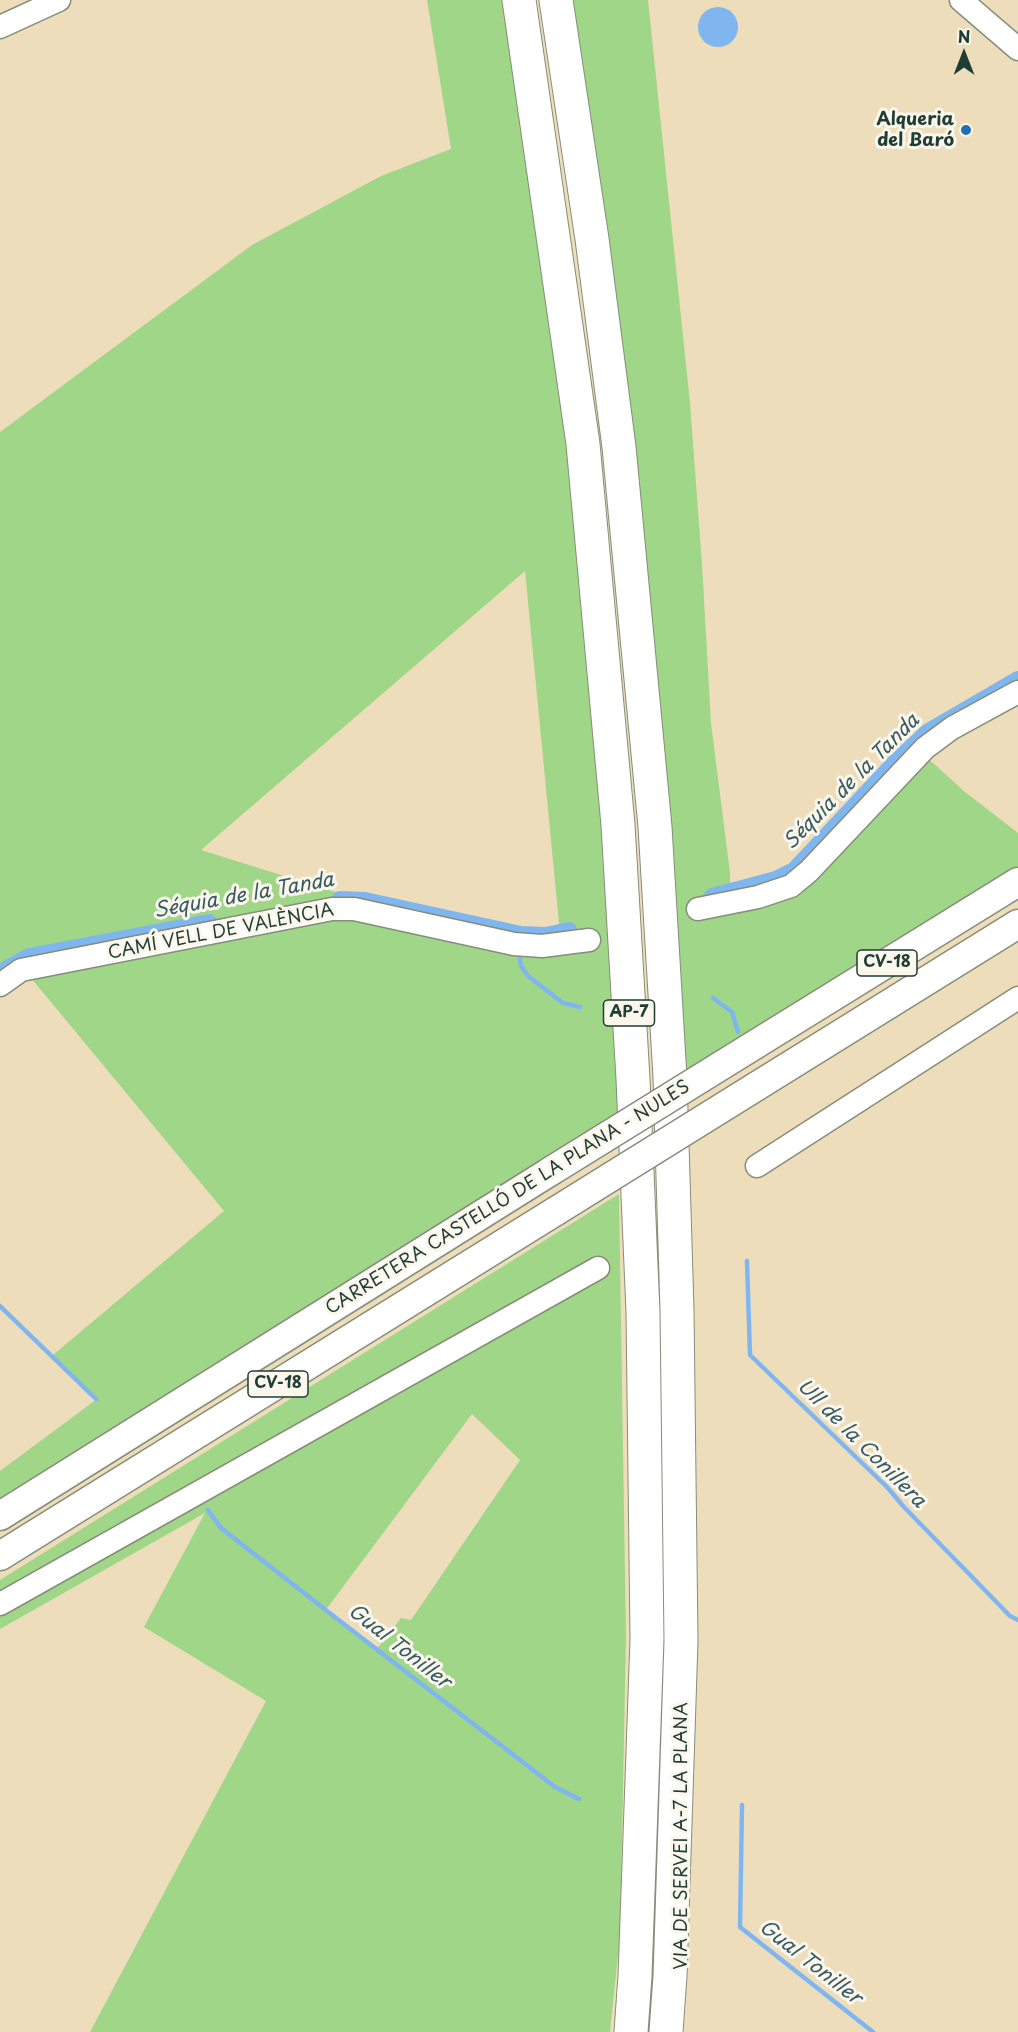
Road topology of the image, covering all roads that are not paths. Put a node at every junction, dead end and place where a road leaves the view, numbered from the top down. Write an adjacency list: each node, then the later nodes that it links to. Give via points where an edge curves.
1 (59, 0): 5 (street)
2 (519, 0): 20 (highway, AP-7, via 583,444 618,825 633,1079 643,1312 647,1640)
3 (556, 0): 19 (highway, AP-7, via 617,436 655,827 670,1077)
4 (961, 0): 6 (street)
5 (0, 27)
6 (1018, 49)
7 (1018, 692): 9 (street, via 952,728 925,748 791,886)
8 (1018, 882): 16 (main road, CARRETERA CASTELLÓ DE LA PLANA - NULES / CV-18, bridge)
9 (698, 909)
10 (1018, 924): 17 (main road, CARRETERA CASTELLÓ DE LA PLANA - NULES / CV-18, bridge)
11 (589, 940): 12 (street, CAMÍ VELL DE VALÈNCIA, via 542,946 514,944 354,909 332,909 21,970)
12 (0, 985)
13 (1018, 998): 14 (street)
14 (757, 1166)
15 (598, 1268): 18 (street)
16 (0, 1516)
17 (0, 1556)
18 (0, 1604)
19 (681, 1641): 21 (highway, AP-7); 22 (street, VIA DE SERVEI A-7 LA PLANA)
20 (630, 2032)
21 (666, 2032)
22 (680, 2032)

